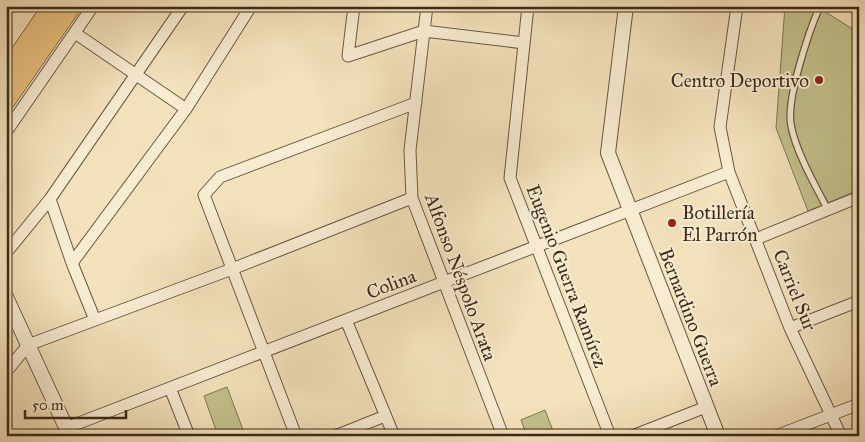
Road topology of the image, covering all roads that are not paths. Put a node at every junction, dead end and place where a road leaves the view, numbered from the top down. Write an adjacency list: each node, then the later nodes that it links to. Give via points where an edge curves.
1 (52, 6): 15 (main road)
2 (72, 6): 17 (main road)
3 (93, 6): 13 (street)
4 (183, 6): 16 (street)
5 (251, 6): 19 (street)
6 (354, 6): 12 (street, via 348,56)
7 (427, 6): 12 (street, Alfonso Néspolo Arata)
8 (528, 6): 14 (street, Eugenio Guerra Ramírez)
9 (626, 6): 25 (street, Bernardino Guerra, via 608,153)
10 (737, 6): 21 (street, Carriel Sur, via 720,127)
11 (820, 6): 26 (lane, via 795,86 790,119 793,135)
12 (424, 31): 14 (street); 18 (street, Alfonso Néspolo Arata)
13 (75, 33): 16 (street); 20 (street)
14 (524, 43): 28 (street, Eugenio Guerra Ramírez, via 510,178)
15 (6, 73)
16 (136, 77): 19 (street); 24 (street)
17 (6, 101)
18 (416, 103): 23 (street, Alfonso Néspolo Arata, via 410,150); 31 (street, via 220,177 204,195)
19 (186, 109): 30 (street)
20 (6, 132)
21 (729, 172): 25 (street, Colina); 27 (street, Carriel Sur)
22 (859, 197): 26 (street)
23 (412, 198): 31 (street); 32 (street, Alfonso Néspolo Arata)
24 (50, 199): 29 (street); 30 (street)
25 (630, 210): 28 (street, Colina); 43 (street, Bernardino Guerra)
26 (828, 210): 27 (street)
27 (756, 240): 37 (street, Carriel Sur)
28 (537, 246): 32 (street, Colina); 52 (street, Eugenio Guerra Ramírez)
29 (6, 253)
30 (72, 264): 35 (street)
31 (232, 269): 35 (street); 39 (street)
32 (443, 282): 36 (street, Colina); 51 (street, Alfonso Néspolo Arata)
33 (6, 297): 38 (street)
34 (859, 301): 37 (street)
35 (95, 320): 38 (street)
36 (346, 320): 39 (street, Colina); 45 (street)
37 (790, 328): 44 (street, Carriel Sur)
38 (28, 345): 40 (street); 46 (street)
39 (264, 352): 41 (street, Colina); 48 (street)
40 (6, 372)
41 (170, 388): 46 (street, Colina); 47 (street)
42 (859, 404): 44 (street)
43 (706, 407): 53 (street); 54 (street, Bernardino Guerra)
44 (832, 414): 55 (street); 56 (street, Carriel Sur)
45 (385, 416): 49 (street); 50 (street)
46 (68, 432)
47 (189, 436)
48 (296, 436)
49 (335, 436)
50 (394, 436)
51 (503, 436)
52 (610, 436)
53 (632, 436)
54 (718, 436)
55 (776, 436)
56 (841, 436)

